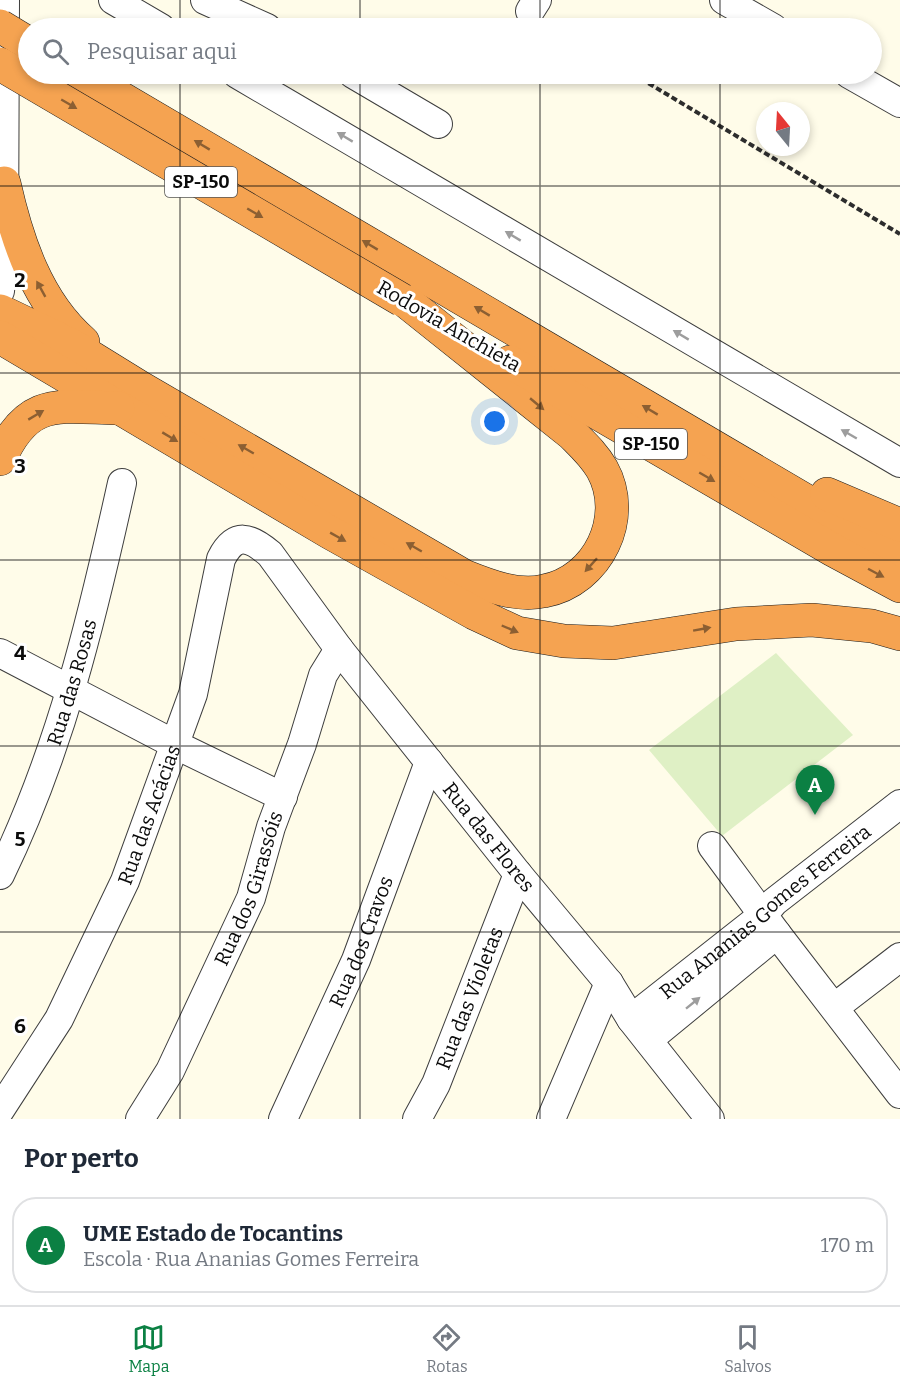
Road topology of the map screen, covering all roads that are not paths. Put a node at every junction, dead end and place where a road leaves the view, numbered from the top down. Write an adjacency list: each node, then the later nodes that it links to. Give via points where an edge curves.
1 (5, 0): 19 (street)
2 (112, 0): 5 (street)
3 (205, 0): 6 (street)
4 (737, 4): 7 (street)
5 (144, 18)
6 (245, 18)
7 (757, 18)
8 (0, 26): 9 (highway, bridge)
9 (18, 37)
10 (0, 63): 11 (highway, Rodovia Anchieta / SP-150, one-way to 11, bridge)
11 (18, 73)
12 (38, 84): 21 (highway, Rodovia Anchieta / SP-150, one-way to 21, bridge)
13 (95, 84): 21 (highway, Rodovia Anchieta / SP-150, one-way to 13)
14 (254, 84): 26 (street, one-way to 14)
15 (370, 84): 18 (street)
16 (867, 84): 17 (street)
17 (900, 103)
18 (438, 124)
19 (4, 183): 20 (street); 24 (highway, one-way to 19, via 107,363 54,312 38,285 11,217)
20 (0, 291)
21 (410, 292): 24 (highway, one-way to 24, via 572,434 603,470 612,511 608,533 599,555 585,572 566,585 543,592 520,592 464,576); 27 (highway, Rodovia Anchieta / SP-150, one-way to 21); 32 (highway, Rodovia Anchieta / SP-150, one-way to 32, via 833,550)
22 (0, 310): 24 (highway, via 73,346)
23 (0, 337): 24 (highway)
24 (130, 398): 25 (highway, one-way to 24, via 17,428 37,413 50,407); 33 (highway, one-way to 33, via 329,531 474,613 518,633 564,642 614,643 736,624 813,620 872,626)
25 (0, 459)
26 (900, 463)
27 (747, 467): 29 (highway, via 809,486); 31 (highway, Rodovia Anchieta / SP-150)
28 (122, 483): 36 (street, Rua das Rosas)
29 (900, 525)
30 (270, 554): 34 (street, Rua das Flores); 37 (street, Rua das Acácias, via 256,542 236,541 227,547 221,559 193,694)
31 (900, 556)
32 (900, 586)
33 (900, 634)
34 (339, 649): 38 (street, Rua das Flores); 39 (street, Rua dos Girassóis, via 323,675)
35 (0, 653): 36 (street)
36 (72, 689): 37 (street); 43 (street, Rua das Rosas, via 41,779)
37 (176, 745): 39 (street); 50 (street, Rua das Acácias, via 120,892 59,1019)
38 (429, 762): 42 (street, Rua das Flores); 53 (street, Rua dos Cravos, via 356,960)
39 (283, 797): 52 (street, Rua dos Girassóis, via 251,898 170,1071)
40 (900, 804): 44 (street, Rua Ananias Gomes Ferreira, via 774,902)
41 (712, 846): 44 (street)
42 (518, 874): 46 (street, Rua das Flores); 54 (street, Rua das Violetas, via 436,1084)
43 (0, 875)
44 (770, 925): 47 (street); 48 (street, Rua Ananias Gomes Ferreira)
45 (900, 957): 47 (street)
46 (609, 983): 48 (street, Rua das Flores); 55 (street)
47 (835, 1007): 49 (street)
48 (639, 1029): 51 (street, Rua das Flores)
49 (900, 1094)
50 (0, 1110)
51 (698, 1113)
52 (140, 1119)
53 (283, 1119)
54 (417, 1119)
55 (551, 1119)

